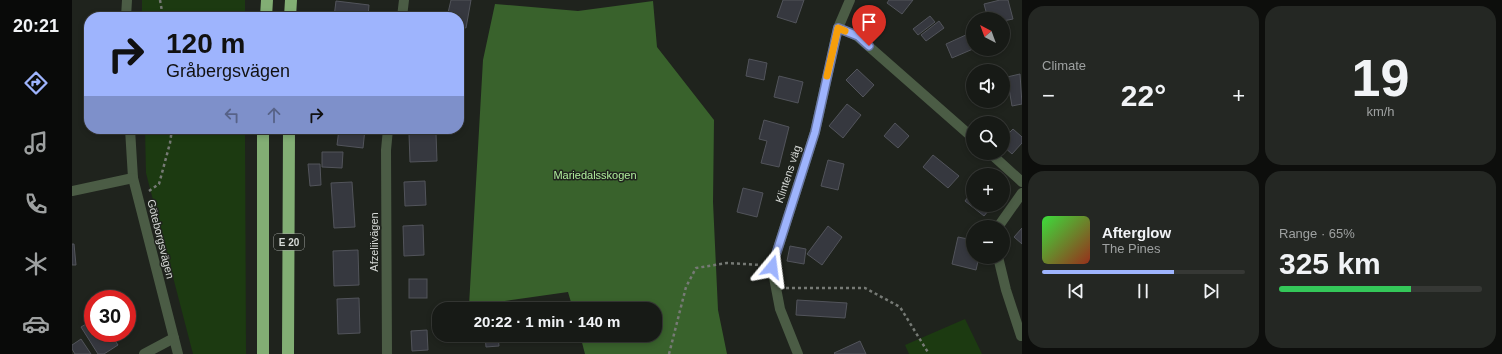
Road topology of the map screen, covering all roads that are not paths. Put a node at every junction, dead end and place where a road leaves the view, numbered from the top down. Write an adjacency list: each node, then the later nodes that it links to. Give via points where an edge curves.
1 (127, 0): 6 (street)
2 (267, 0): 7 (highway)
3 (291, 0): 8 (highway)
4 (404, 0): 9 (street)
5 (850, 0): 10 (street, Klintens väg)
6 (126, 12)
7 (266, 12)
8 (290, 12)
9 (403, 12)
10 (838, 28): 11 (street, via 858,36); 30 (street, Klintens väg, via 815,132 772,267 780,309)
11 (966, 132)
12 (130, 134): 17 (street, Göteborgsvägen)
13 (263, 134): 27 (highway, E 20)
14 (289, 134): 28 (highway, E 20)
15 (388, 134): 29 (street, Afzeliivägen)
16 (998, 160): 18 (street)
17 (133, 178): 19 (street); 24 (street, Göteborgsvägen)
18 (1022, 182)
19 (72, 191)
20 (1022, 192): 21 (street)
21 (1003, 220)
22 (1000, 264): 23 (street)
23 (1021, 336)
24 (174, 338): 25 (street); 26 (street, Göteborgsvägen)
25 (144, 354)
26 (178, 354)
27 (263, 354)
28 (288, 354)
29 (387, 354)
30 (798, 354)

